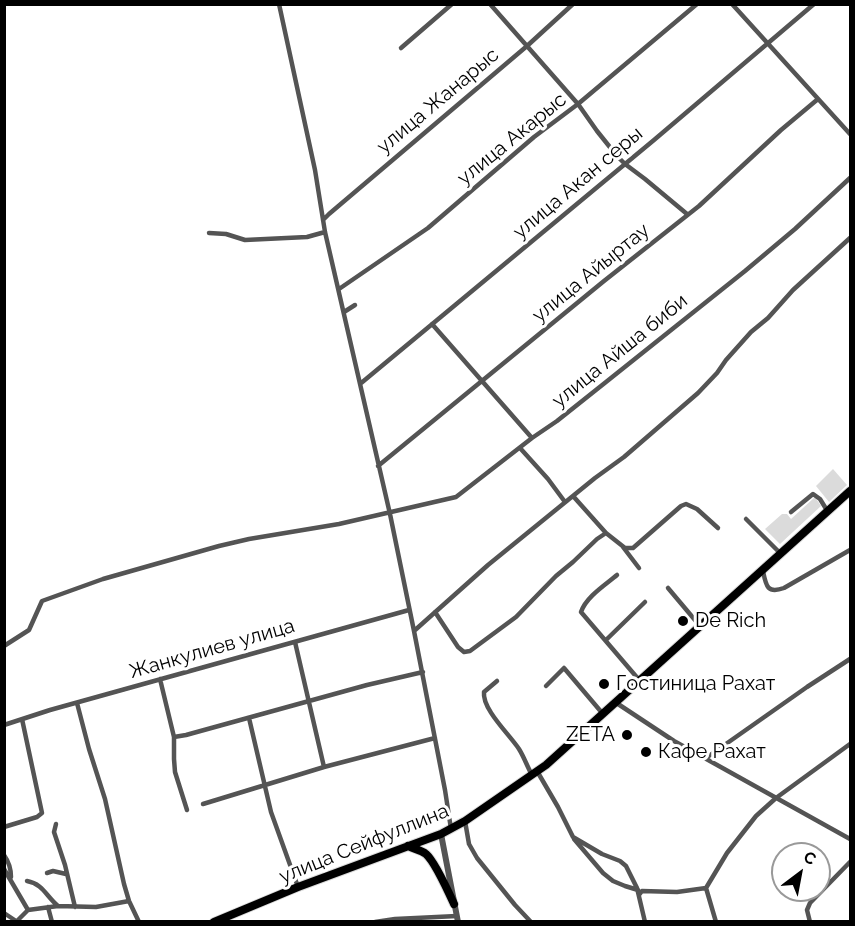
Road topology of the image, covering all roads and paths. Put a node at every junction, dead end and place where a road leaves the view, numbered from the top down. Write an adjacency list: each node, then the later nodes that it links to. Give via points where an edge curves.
1 (279, 4): 17 (street)
2 (452, 4): 10 (street)
3 (490, 4): 9 (street)
4 (573, 4): 9 (street, улица Жанарыс)
5 (698, 4): 12 (street, улица Акарыс)
6 (732, 4): 8 (street)
7 (814, 4): 8 (street, улица Акан серы)
8 (768, 44): 11 (street); 14 (street, улица Акан серы)
9 (527, 46): 12 (street); 17 (street, улица Жанарыс)
10 (401, 48)
11 (818, 99): 13 (street); 16 (street, улица Айыртау)
12 (578, 104): 14 (street); 21 (street, улица Акарыс, via 428,228)
13 (850, 134)
14 (625, 164): 16 (street); 24 (street, улица Акан серы)
15 (850, 178): 27 (street, улица Айша биби, via 745,271)
16 (687, 214): 25 (street, улица Айыртау)
17 (323, 220): 18 (street)
18 (326, 232): 19 (street, via 307,237 245,240); 21 (street)
19 (209, 233)
20 (850, 238): 31 (street, via 751,332 698,393)
21 (339, 289): 23 (street)
22 (355, 305): 23 (street)
23 (344, 312): 26 (street)
24 (432, 324): 25 (street); 26 (street, улица Акан серы)
25 (483, 381): 27 (street); 29 (street, улица Айыртау)
26 (360, 384): 29 (street)
27 (532, 438): 28 (street, улица Айша биби)
28 (520, 448): 32 (street); 35 (street, улица Айша биби, via 456,497)
29 (378, 466): 35 (street)
30 (850, 491): 34 (main road, улица Сейфуллина)
31 (573, 496): 32 (street); 38 (street)
32 (565, 502): 48 (street)
33 (792, 512): 34 (street, via 813,494)
34 (828, 512): 41 (main road, улица Сейфуллина)
35 (390, 513): 47 (street); 53 (street, улица Айша биби, via 249,538 80,586 42,601 29,630)
36 (746, 519): 41 (street)
37 (718, 528): 39 (street, via 686,504 633,548)
38 (606, 533): 39 (street); 48 (street, via 516,617 470,651 458,647)
39 (622, 547): 42 (street)
40 (850, 550): 43 (street, via 775,591 765,582)
41 (781, 554): 43 (main road, улица Сейфуллина)
42 (639, 568)
43 (763, 570): 49 (main road, улица Сейфуллина)
44 (617, 575): 51 (street, via 591,597 581,612)
45 (668, 588): 49 (street)
46 (645, 602): 51 (street)
47 (409, 610): 50 (street); 52 (street, Жанкулиев улица)
48 (435, 612): 50 (street)
49 (700, 626): 58 (main road, улица Сейфуллина)
50 (414, 631): 55 (street)
51 (606, 640): 58 (street)
52 (295, 642): 56 (street, Жанкулиев улица); 60 (street)
53 (4, 646)
54 (850, 659): 70 (street)
55 (423, 672): 60 (street); 68 (street)
56 (160, 680): 62 (street, Жанкулиев улица); 67 (street)
57 (497, 681): 72 (street, via 484,692 483,699)
58 (640, 681): 61 (main road, улица Сейфуллина)
59 (546, 686): 63 (street, via 564,668)
60 (308, 702): 64 (street); 71 (street)
61 (615, 702): 63 (main road, улица Сейфуллина); 70 (street)
62 (77, 703): 65 (street, Жанкулиев улица); 95 (street)
63 (603, 714): 72 (main road, улица Сейфуллина)
64 (249, 718): 67 (street); 73 (street)
65 (22, 719): 66 (street, Жанкулиев улица); 79 (street, via 42,813)
66 (4, 725)
67 (174, 737): 76 (street, via 175,772)
68 (435, 738): 71 (street); 80 (street)
69 (850, 744): 74 (street)
70 (706, 758): 74 (street)
71 (324, 767): 73 (street)
72 (534, 773): 77 (main road, улица Сейфуллина); 82 (street)
73 (264, 786): 75 (street); 92 (street)
74 (776, 798): 83 (street); 93 (street, via 736,840)
75 (203, 804)
76 (186, 810)
77 (465, 821): 80 (main road, улица Сейфуллина); 110 (street, via 469,844 477,858)
78 (56, 824): 89 (street, via 54,832)
79 (4, 827)
80 (451, 829): 81 (main road, улица Сейфуллина)
81 (441, 834): 84 (main road, улица Сейфуллина); 96 (street)
82 (573, 837): 94 (street, via 603,873); 94 (street, via 626,866)
83 (850, 839)
84 (408, 846): 92 (main road, улица Сейфуллина); 96 (main road, via 428,857)
85 (4, 855): 90 (street)
86 (850, 862): 113 (street, via 810,903)
87 (4, 869): 90 (street)
88 (47, 873): 89 (street)
89 (66, 874): 99 (street)
90 (11, 879): 100 (street)
91 (27, 881): 97 (street, via 40,886)
92 (298, 887): 102 (main road, улица Сейфуллина)
93 (706, 888): 94 (street); 112 (street)
94 (638, 892): 111 (street)
95 (129, 901): 99 (street); 106 (street)
96 (454, 904): 103 (street)
97 (58, 906): 98 (street); 99 (street)
98 (48, 907): 100 (street); 105 (street)
99 (75, 907)
100 (28, 910): 104 (street)
101 (4, 913): 104 (street)
102 (230, 915): 107 (main road, улица Сейфуллина); 108 (street)
103 (457, 919): 109 (street)
104 (16, 921)
105 (52, 921)
106 (139, 921)
107 (214, 921)
108 (238, 921)
109 (375, 921)
110 (531, 921)
111 (645, 921)
112 (716, 921)
113 (810, 921)

